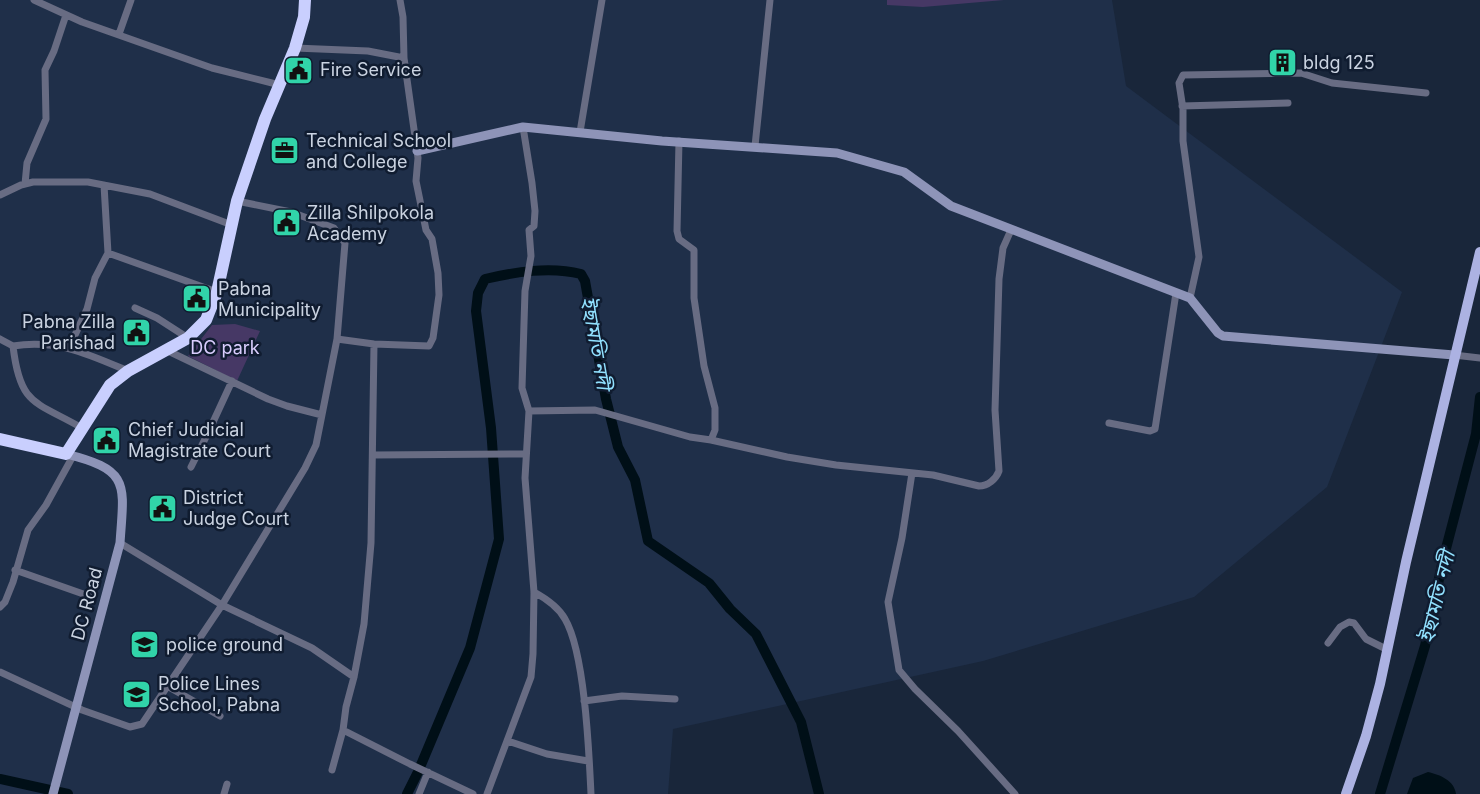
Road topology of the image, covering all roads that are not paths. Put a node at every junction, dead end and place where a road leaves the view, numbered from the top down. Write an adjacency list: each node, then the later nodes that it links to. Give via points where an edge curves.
1 (34, 0): 7 (street)
2 (131, 0): 8 (street)
3 (305, 0): 9 (highway)
4 (400, 0): 10 (street)
5 (602, 0): 16 (street)
6 (770, 0): 18 (street)
7 (66, 15): 8 (street); 20 (street, via 45,70 46,119 27,163)
8 (119, 34): 11 (street, via 212,69)
9 (295, 48): 10 (street, via 368,51); 11 (highway)
10 (404, 58): 19 (street)
11 (279, 85): 23 (highway)
12 (1426, 93): 14 (street, via 1332,83 1301,73 1186,74 1180,78)
13 (1288, 103): 14 (street)
14 (1182, 106): 30 (street, via 1183,141 1197,231 1198,257)
15 (524, 127): 16 (street); 19 (street); 43 (street, via 535,211 534,226 529,230 522,388)
16 (580, 132): 17 (street)
17 (679, 141): 18 (street); 48 (street, via 677,231 679,238 694,250 694,298 714,408 715,430)
18 (754, 146): 25 (street, via 837,153 904,172 951,206)
19 (417, 151): 35 (street, via 416,181 438,273 433,338 429,346)
20 (26, 184): 21 (street); 22 (street)
21 (104, 185): 24 (street, via 150,195); 27 (street)
22 (0, 195)
23 (237, 201): 24 (highway); 34 (street, via 291,212 334,228 341,236 345,252)
24 (232, 225): 28 (highway)
25 (1011, 230): 29 (street); 53 (street, via 1003,248 999,279 995,410 998,475 986,486 980,486)
26 (1480, 252): 39 (main road)
27 (108, 253): 28 (street); 37 (street)
28 (217, 292): 32 (highway, via 206,320)
29 (1176, 293): 30 (street); 45 (street, via 1155,429)
30 (1190, 298): 39 (street, via 1223,336)
31 (135, 308): 32 (street)
32 (188, 338): 38 (highway)
33 (0, 339): 36 (street)
34 (337, 339): 35 (street); 44 (street)
35 (374, 344): 51 (street)
36 (13, 346): 37 (street, via 33,343); 46 (street, via 22,388 34,403)
37 (69, 348): 41 (street)
38 (166, 350): 41 (highway); 42 (street)
39 (1454, 355): 40 (street); 61 (main road)
40 (1480, 358)
41 (128, 371): 46 (highway, via 110,385)
42 (232, 381): 44 (street, via 287,406); 52 (street)
43 (529, 411): 48 (street, via 595,410); 49 (street)
44 (322, 415): 58 (street, via 316,445 305,468)
45 (1109, 423)
46 (82, 428): 50 (highway)
47 (0, 439): 50 (highway)
48 (711, 440): 53 (street, via 787,457)
49 (526, 454): 51 (street); 56 (street, via 526,512)
50 (70, 455): 54 (street, DC Road, via 89,460 118,477 123,505); 55 (street, via 46,505 28,530)
51 (374, 455): 63 (street, via 364,624)
52 (191, 467)
53 (912, 473): 81 (street, via 888,602 899,670)
54 (120, 543): 58 (street); 67 (street, DC Road)
55 (15, 570): 57 (street); 59 (street)
56 (534, 592): 66 (street, via 565,618 576,648); 70 (street, via 531,677)
57 (88, 596)
58 (222, 605): 63 (street, via 312,648); 64 (street)
59 (0, 607)
60 (1328, 644): 61 (street, via 1349,621 1366,639)
61 (1388, 650): 82 (main road)
62 (0, 672): 67 (street)
63 (354, 677): 69 (street)
64 (168, 686): 67 (street, via 136,727); 68 (street)
65 (675, 699): 66 (street, via 622,696)
66 (584, 701): 71 (street)
67 (79, 709): 75 (street, DC Road)
68 (220, 716)
69 (343, 730): 72 (street); 73 (street)
70 (508, 741): 71 (street); 79 (street)
71 (588, 761): 80 (street)
72 (332, 770)
73 (428, 772): 77 (street); 78 (street)
74 (227, 784): 76 (street)
75 (53, 794)
76 (224, 794)
77 (419, 794)
78 (473, 794)
79 (487, 794)
80 (591, 794)
81 (1015, 794)
82 (1346, 794)

